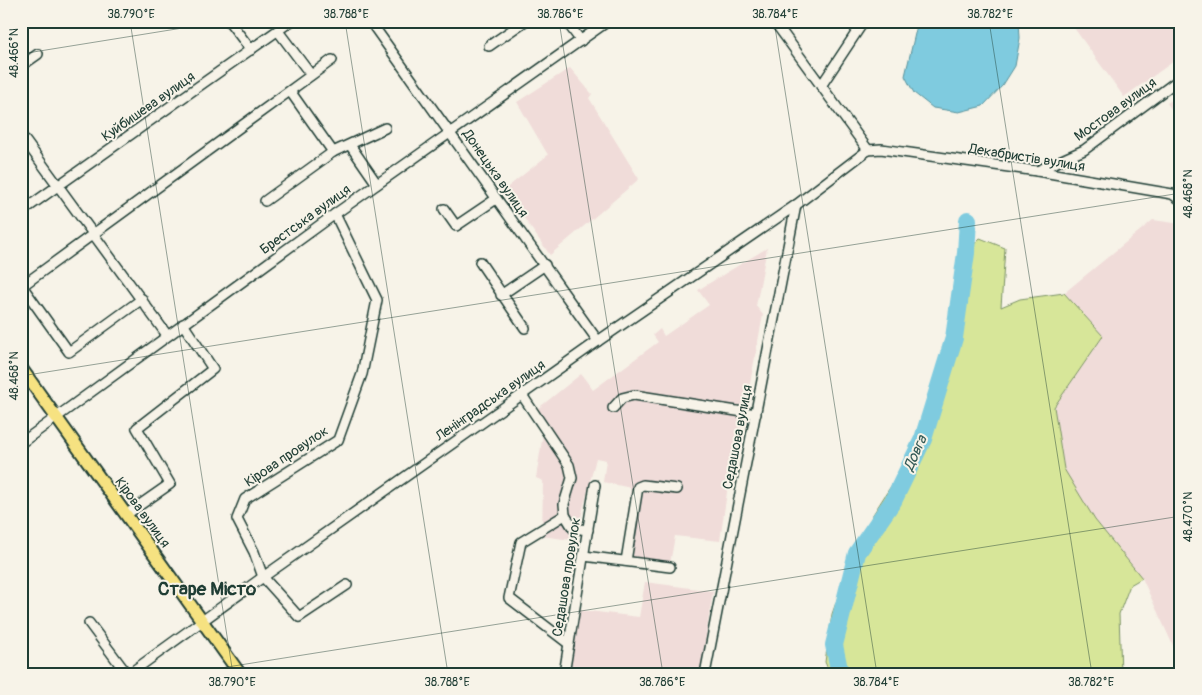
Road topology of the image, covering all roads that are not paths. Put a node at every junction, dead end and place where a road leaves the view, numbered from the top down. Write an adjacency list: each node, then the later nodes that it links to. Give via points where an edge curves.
1 (230, 21): 12 (street)
2 (291, 21): 9 (street, Куйбишева вулиця)
3 (370, 21): 21 (street, Донецька вулиця)
4 (526, 21): 11 (street)
5 (566, 21): 10 (street)
6 (608, 21): 10 (street, Брестська вулиця)
7 (774, 21): 18 (street)
8 (864, 21): 18 (street)
9 (278, 31): 12 (street, Куйбишева вулиця); 16 (street)
10 (581, 41): 21 (street, Брестська вулиця)
11 (488, 46)
12 (251, 50): 28 (street, Куйбишева вулиця)
13 (38, 54): 15 (street)
14 (332, 60): 16 (street)
15 (21, 66)
16 (311, 75): 19 (street)
17 (1181, 78): 26 (street, Мостова вулиця, via 1084,150)
18 (821, 86): 24 (street)
19 (290, 91): 25 (street); 36 (street)
20 (385, 128): 23 (street)
21 (451, 133): 27 (street, Брестська вулиця); 29 (street, Донецька вулиця)
22 (22, 140): 28 (street)
23 (350, 144): 25 (street); 27 (street)
24 (868, 150): 26 (street, Декабристів вулиця, via 881,149); 32 (street, Ленінградська вулиця)
25 (333, 152): 31 (street)
26 (1037, 171): 30 (street, Декабристів вулиця, via 1172,194)
27 (376, 184): 35 (street, Брестська вулиця)
28 (59, 186): 34 (street, Куйбишева вулиця); 36 (street)
29 (496, 199): 33 (street, via 456,226); 38 (street, Донецька вулиця)
30 (1181, 200)
31 (265, 201)
32 (796, 205): 44 (street, Ленінградська вулиця); 48 (street, Седашова вулиця)
33 (444, 209)
34 (21, 212)
35 (335, 214): 41 (street, Брестська вулиця); 59 (street, Кірова провулок, via 377,300 362,374 338,440 245,499 237,519)
36 (95, 235): 40 (street); 40 (street, via 22,286 69,352)
37 (480, 262): 39 (street)
38 (545, 265): 39 (street); 44 (street, Донецька вулиця)
39 (501, 295): 42 (street)
40 (142, 299): 43 (street)
41 (182, 324): 43 (street, Брестська вулиця); 53 (street, via 213,368 137,428 170,484)
42 (524, 328)
43 (167, 335): 49 (street, Брестська вулиця)
44 (598, 341): 46 (street, Ленінградська вулиця)
45 (21, 368): 49 (main road, Кірова вулиця)
46 (522, 395): 54 (street, via 570,465 572,478 564,504); 59 (street, Ленінградська вулиця)
47 (613, 408): 48 (street, via 622,398 634,395)
48 (756, 414): 67 (street, Седашова вулиця)
49 (56, 417): 50 (street, Брестська вулиця); 53 (main road, Кірова вулиця)
50 (21, 443)
51 (595, 485): 55 (street, Седашова провулок)
52 (677, 489): 57 (street, via 638,487)
53 (127, 514): 61 (main road, Кірова вулиця)
54 (565, 515): 55 (street, via 573,528); 63 (street, via 521,542 509,598)
55 (588, 530): 56 (street, Седашова провулок)
56 (584, 556): 57 (street); 63 (street, Седашова провулок)
57 (626, 562): 58 (street)
58 (670, 567)
59 (263, 577): 60 (street, via 299,617); 61 (street, Ленінградська вулиця)
60 (347, 585)
61 (202, 620): 64 (street, Ленінградська вулиця); 65 (main road, Кірова вулиця)
62 (89, 623): 64 (street)
63 (569, 644): 66 (street, Седашова провулок)
64 (128, 674)
65 (240, 674)
66 (564, 674)
67 (705, 674)

